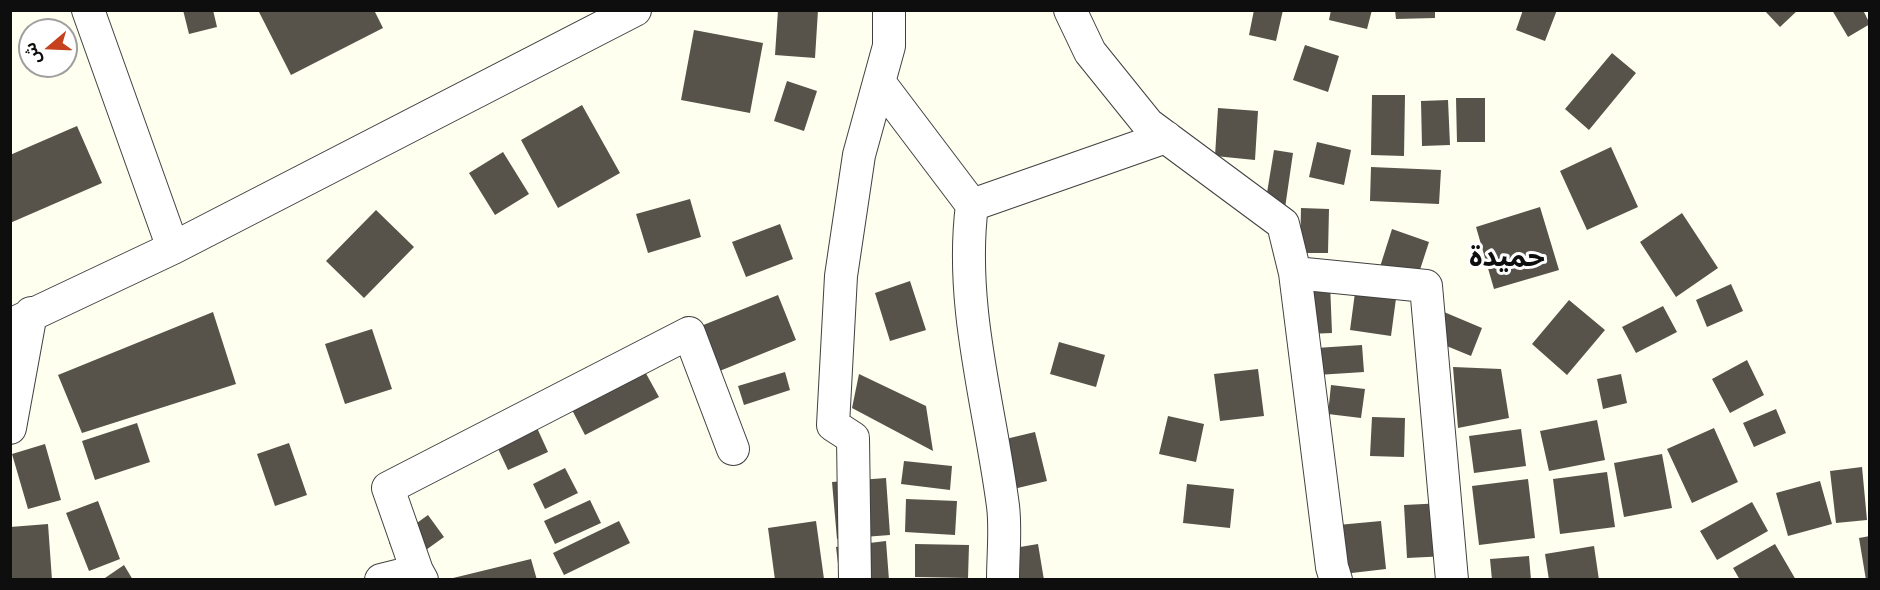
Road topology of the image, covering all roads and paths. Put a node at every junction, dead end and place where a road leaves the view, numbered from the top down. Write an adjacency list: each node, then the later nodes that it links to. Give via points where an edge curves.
1 (88, 10): 8 (street)
2 (635, 10): 8 (street)
3 (889, 10): 5 (street, via 889,46)
4 (1070, 10): 6 (street, via 1090,52 1148,124)
5 (879, 82): 7 (street); 15 (street, via 859,155 841,276 833,425 853,438)
6 (1166, 137): 7 (street); 9 (street, via 1283,224)
7 (972, 205): 16 (street, via 967,245 972,315 1003,508)
8 (173, 248): 10 (street)
9 (1295, 273): 17 (street); 18 (street, via 1426,286)
10 (21, 319): 11 (street)
11 (10, 429)
12 (733, 448): 13 (street, via 689,333 388,488)
13 (420, 575): 14 (street)
14 (381, 579)
15 (855, 579)
16 (1003, 579)
17 (1336, 579)
18 (1452, 579)

